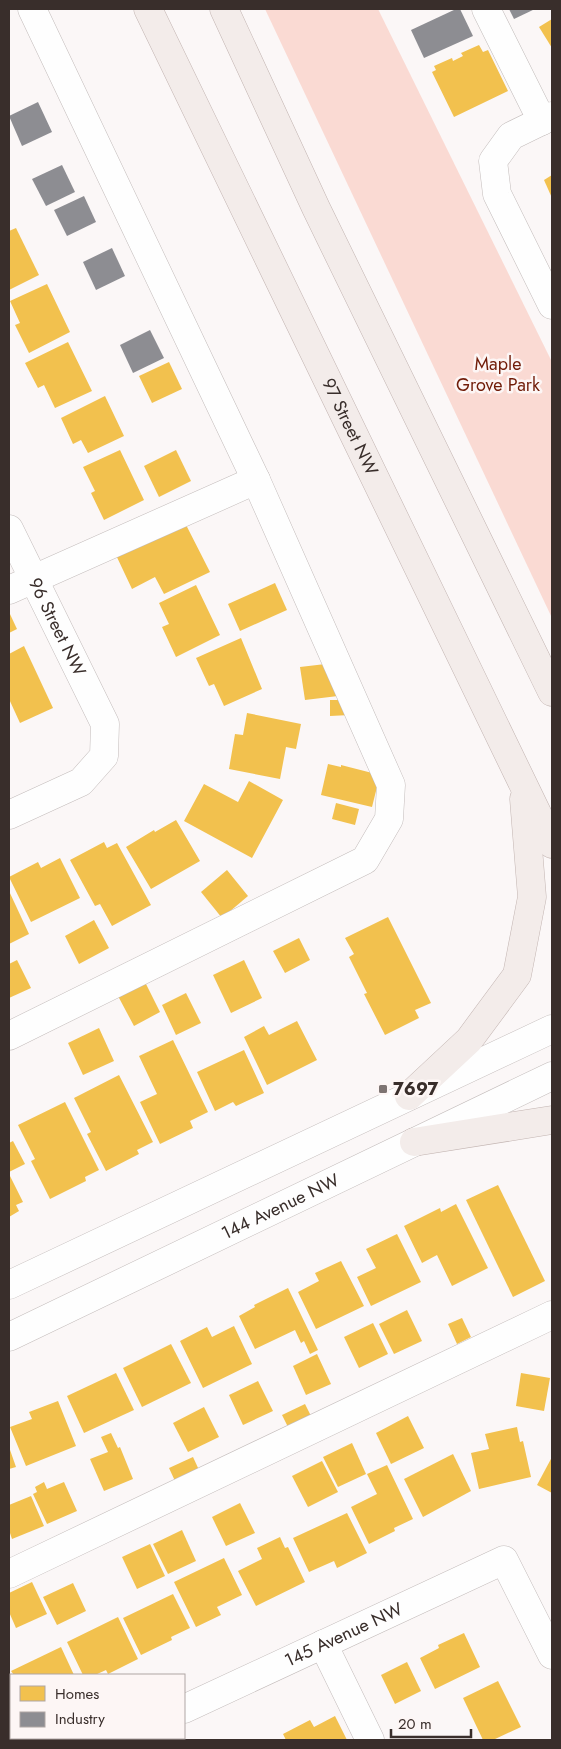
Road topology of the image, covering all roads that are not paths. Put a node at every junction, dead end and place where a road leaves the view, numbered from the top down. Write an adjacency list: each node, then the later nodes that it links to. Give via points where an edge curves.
1 (32, 9): 7 (street)
2 (148, 9): 12 (main road, 97 Street NW)
3 (224, 9): 11 (main road, via 316,208)
4 (486, 9): 5 (street)
5 (547, 119): 6 (street, via 511,136 493,161 497,194)
6 (552, 305)
7 (256, 480): 9 (street); 16 (street, via 391,785 389,819 365,860)
8 (9, 529): 9 (street, 96 Street NW)
9 (33, 578): 10 (street); 13 (street, 96 Street NW, via 105,724 104,756 81,782)
10 (9, 590)
11 (552, 692)
12 (523, 785): 14 (main road, 97 Street NW); 18 (main road, via 532,897 517,975 468,1040)
13 (9, 815)
14 (552, 844)
15 (552, 1029): 18 (street)
16 (9, 1036)
17 (552, 1076): 20 (street, 144 Avenue NW)
18 (409, 1096): 21 (street)
19 (552, 1120): 20 (main road)
20 (414, 1142): 23 (street, 144 Avenue NW)
21 (9, 1285)
22 (552, 1314): 24 (street)
23 (9, 1337)
24 (9, 1574)
25 (322, 1644): 26 (street, 145 Avenue NW, via 504,1560); 27 (street, 145 Avenue NW); 28 (street)
26 (552, 1655)
27 (185, 1709)
28 (370, 1740)

